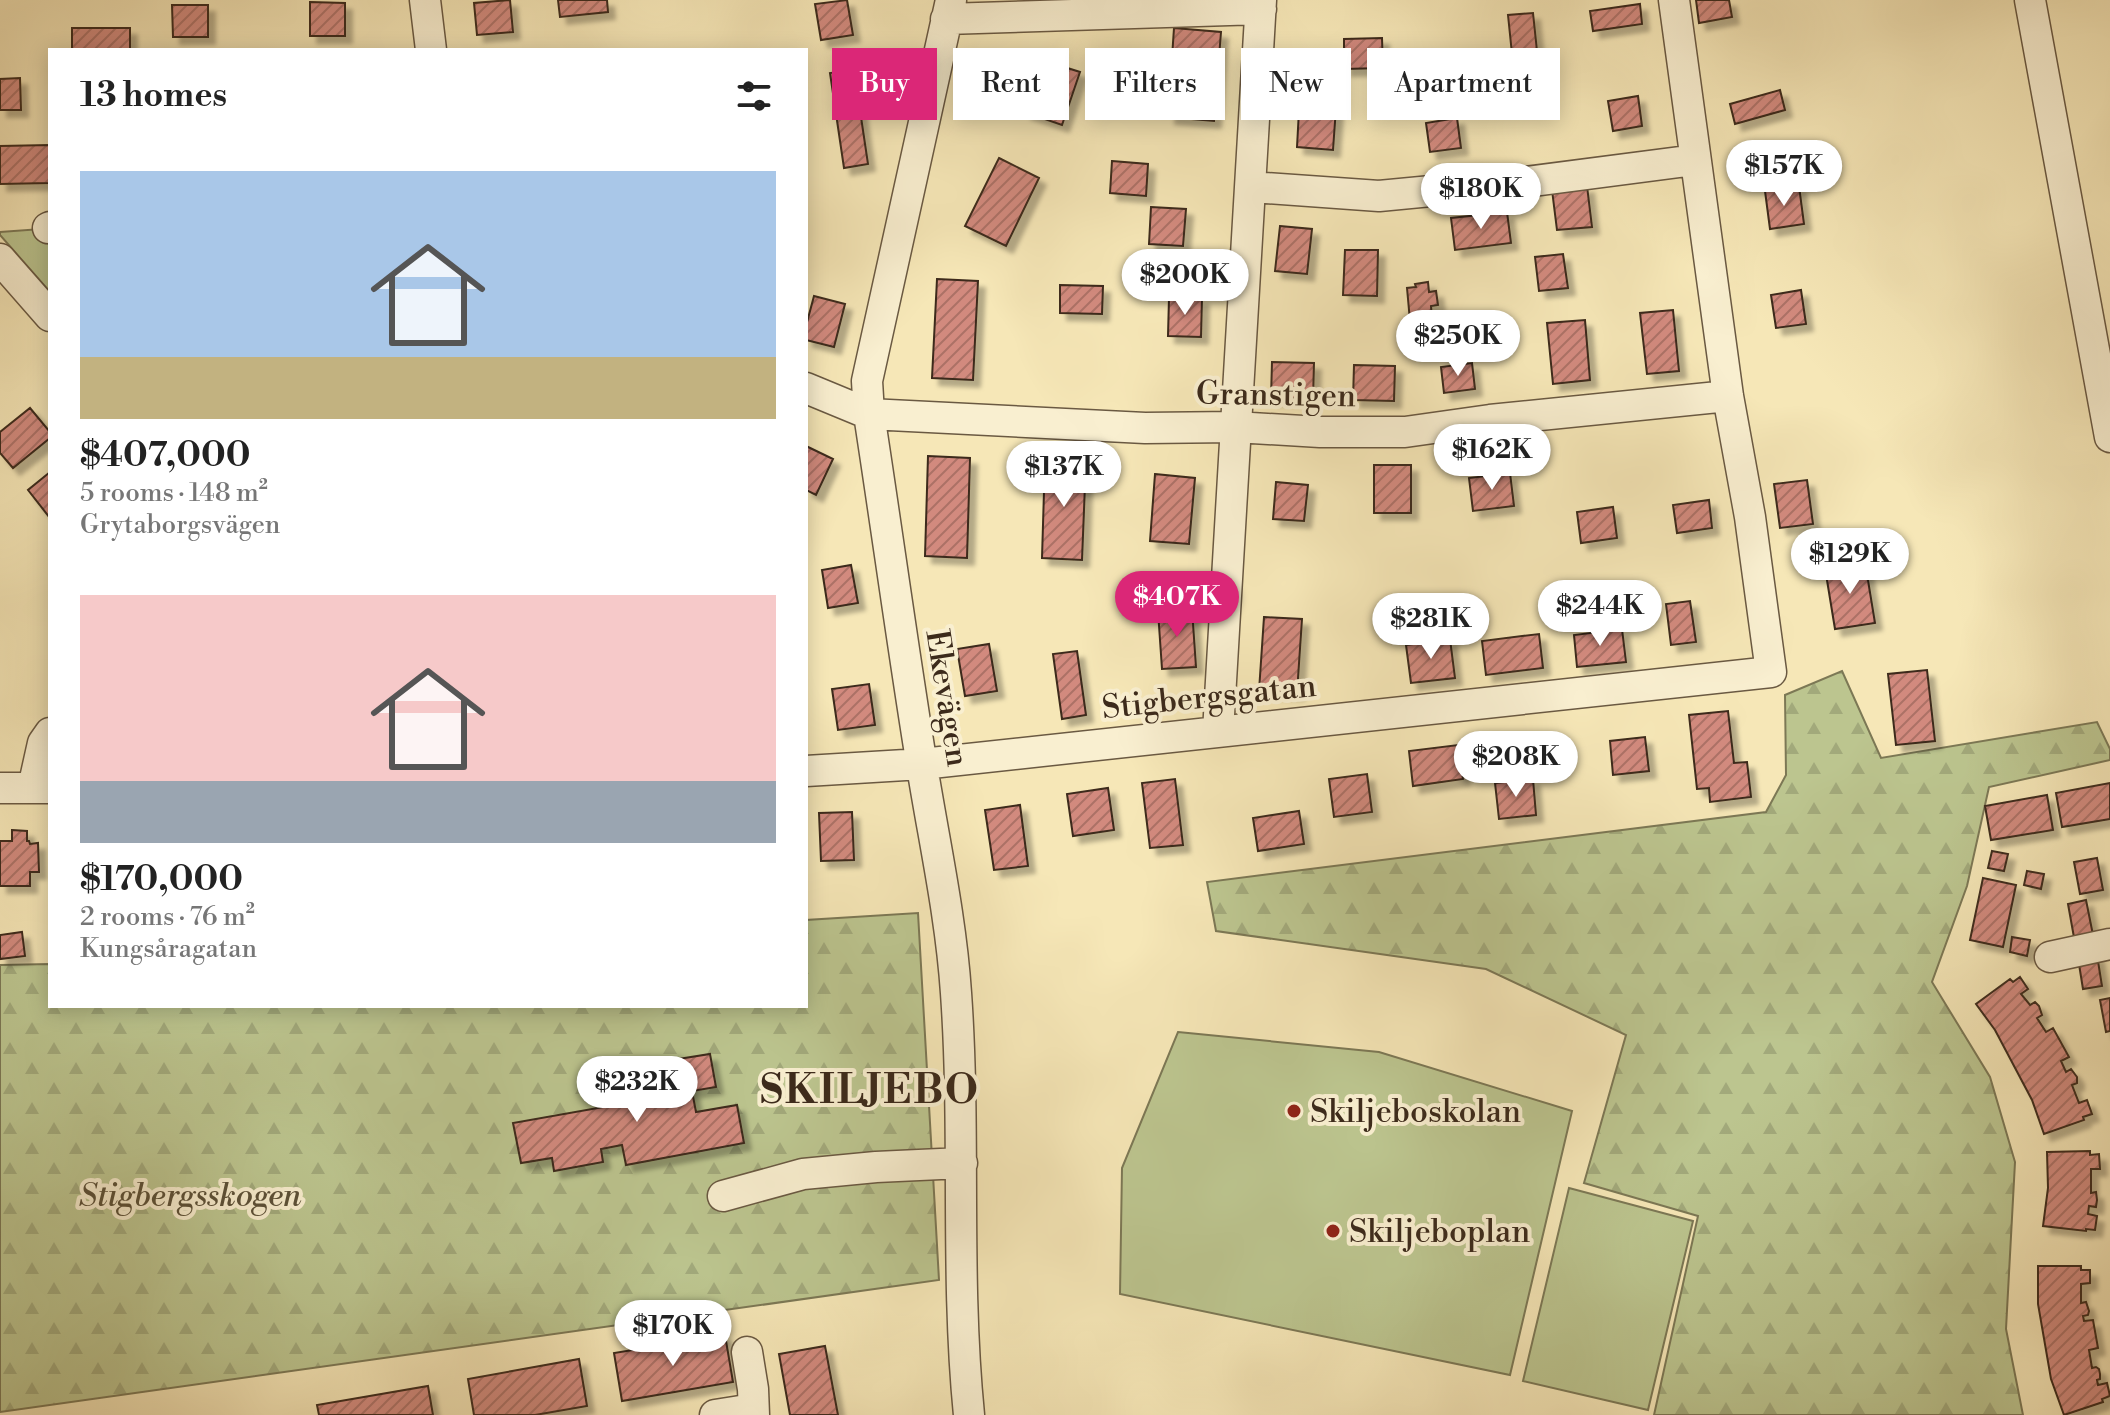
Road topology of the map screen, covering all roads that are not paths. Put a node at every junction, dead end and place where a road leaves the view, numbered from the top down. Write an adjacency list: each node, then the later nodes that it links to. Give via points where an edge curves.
1 (425, 0): 6 (street)
2 (1674, 0): 7 (street)
3 (2030, 0): 11 (street)
4 (1261, 4): 5 (street); 8 (street)
5 (948, 10): 14 (street, Ekevägen, via 867,381)
6 (431, 48)
7 (1695, 160): 8 (street, via 1379,196); 13 (street)
8 (1252, 187): 15 (street)
9 (0, 259): 10 (street)
10 (48, 314)
11 (2100, 325): 16 (street)
12 (808, 389): 14 (street, Granstigen)
13 (1728, 396): 15 (street, Granstigen, via 1405,432); 17 (street, Stigbergsgatan, via 1771,672)
14 (869, 414): 15 (street, Granstigen, via 1145,428); 19 (street, Ekevägen)
15 (1235, 427): 17 (street)
16 (2110, 437)
17 (1218, 732): 19 (street, Stigbergsgatan)
18 (48, 736): 22 (street, via 43,743)
19 (922, 764): 20 (street, Stigbergsgatan); 25 (street, Ekevägen, via 956,989)
20 (808, 771)
21 (0, 788): 22 (street)
22 (42, 788)
23 (2110, 944): 24 (street)
24 (2050, 957)
25 (962, 1163): 26 (street, via 803,1174); 30 (street, Ekevägen)
26 (723, 1196)
27 (747, 1352): 28 (street)
28 (753, 1412): 29 (street)
29 (715, 1415)
30 (969, 1415)

